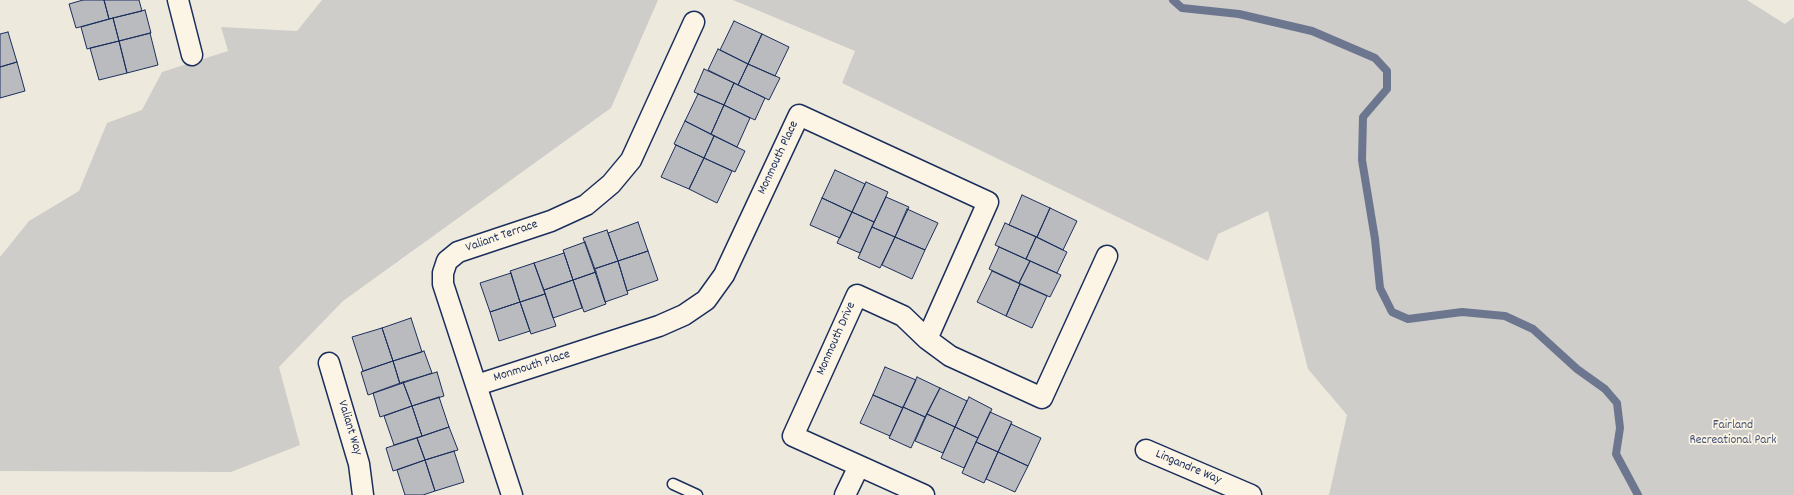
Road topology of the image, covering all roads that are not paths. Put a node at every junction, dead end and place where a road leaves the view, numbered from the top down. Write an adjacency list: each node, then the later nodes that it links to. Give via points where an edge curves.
1 (178, 0): 3 (street)
2 (694, 22): 7 (street, Valiant Terrace, via 631,160 611,184 586,205 551,221 458,252 447,262 443,284)
3 (192, 55)
4 (1108, 256): 5 (street, Monmouth Drive, via 1042,398 950,356)
5 (927, 339): 7 (street, Monmouth Place, via 988,202 799,115 724,275 706,300 684,315 659,326); 9 (street, Monmouth Drive, via 903,316 857,295 793,436)
6 (329, 363): 11 (street, Valiant Way, via 359,464)
7 (477, 385): 12 (street, Valiant Terrace)
8 (1146, 450): 16 (street, Lingandre Way)
9 (859, 466): 14 (street); 15 (street, Monmouth Drive)
10 (673, 484): 13 (lane)
11 (363, 495)
12 (512, 495)
13 (697, 495)
14 (845, 495)
15 (924, 495)
16 (1251, 495)

